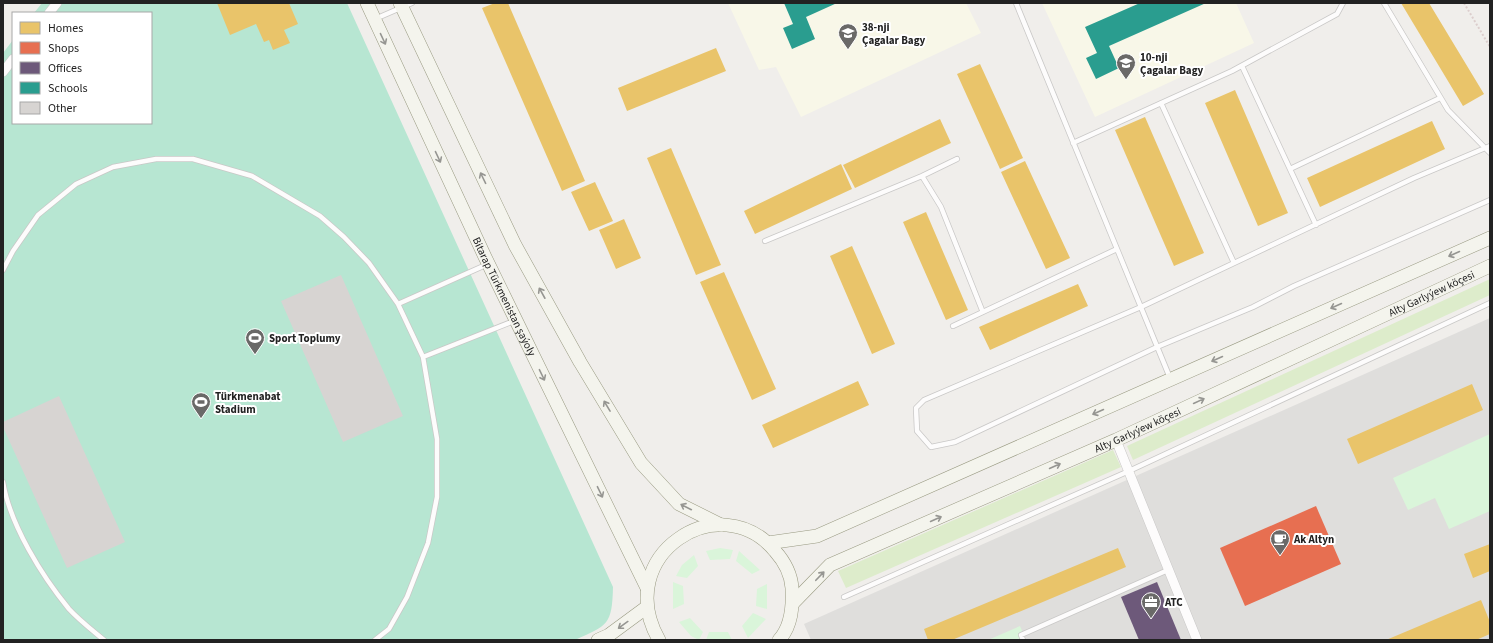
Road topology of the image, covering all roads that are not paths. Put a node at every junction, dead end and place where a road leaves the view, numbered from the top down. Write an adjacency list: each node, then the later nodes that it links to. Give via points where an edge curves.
1 (57, 3): 7 (street)
2 (367, 3): 8 (street, Bitarap Türkmenistan şaýoly)
3 (1016, 3): 14 (lane)
4 (1343, 3): 10 (lane, via 1336,14)
5 (1384, 3): 12 (lane)
6 (404, 4): 8 (lane); 42 (street, one-way to 6, via 679,504 641,463 580,362 515,245)
7 (50, 12)
8 (375, 19): 27 (street, Bitarap Türkmenistan şaýoly, one-way to 27)
9 (12, 60): 11 (street)
10 (1242, 66): 13 (lane); 19 (lane)
11 (3, 72)
12 (1440, 98): 16 (lane, via 1448,110); 19 (lane)
13 (1161, 103): 14 (lane); 26 (lane)
14 (1073, 143): 25 (lane)
15 (1490, 146): 16 (lane)
16 (1485, 148): 17 (lane); 22 (lane, via 1414,178)
17 (1490, 153)
18 (957, 159): 20 (lane)
19 (1290, 169): 22 (lane)
20 (922, 176): 24 (lane); 33 (lane, via 941,207)
21 (1490, 200): 36 (lane, via 1294,286 1253,307)
22 (1316, 225): 26 (lane)
23 (1490, 238): 38 (street, one-way to 38)
24 (765, 241)
25 (1117, 249): 32 (lane); 33 (lane)
26 (1234, 263): 32 (lane)
27 (488, 264): 31 (lane); 34 (street, Bitarap Türkmenistan şaýoly)
28 (1490, 266): 39 (street, Alty Garlyýew köçesi, one-way to 28)
29 (3, 270): 31 (lane, via 38,215 76,184 112,167 156,159 193,159 252,176 320,216 369,263)
30 (1490, 303): 40 (lane)
31 (398, 304): 37 (lane)
32 (1141, 307): 36 (lane); 36 (lane, via 924,400 916,408 917,431 931,447 955,442)
33 (982, 310): 35 (lane)
34 (516, 320): 37 (lane); 45 (street, Bitarap Türkmenistan şaýoly, one-way to 45)
35 (953, 326)
36 (1157, 347): 38 (lane)
37 (423, 357): 50 (lane, via 437,439 437,497 428,543 407,597 389,629)
38 (1171, 380): 43 (street, one-way to 43, via 817,536)
39 (1116, 440): 40 (street); 47 (street, Alty Garlyýew köçesi, one-way to 39, via 830,566)
40 (1128, 471): 44 (street); 46 (lane)
41 (3, 482): 49 (lane, via 4,492 24,544 70,610)
42 (721, 525): 43 (street, via 738,527 754,533); 45 (street, via 700,528 680,536 664,550 653,568)
43 (768, 543): 47 (street, via 783,560 791,581)
44 (1168, 570): 54 (lane, via 1021,634); 55 (street)
45 (647, 588): 48 (street)
46 (844, 597)
47 (793, 603): 53 (street, via 790,620)
48 (647, 607): 51 (street, one-way to 51); 52 (street, via 651,626)
49 (104, 640)
50 (375, 640)
51 (598, 640)
52 (659, 640)
53 (779, 640)
54 (1023, 640)
55 (1197, 640)

